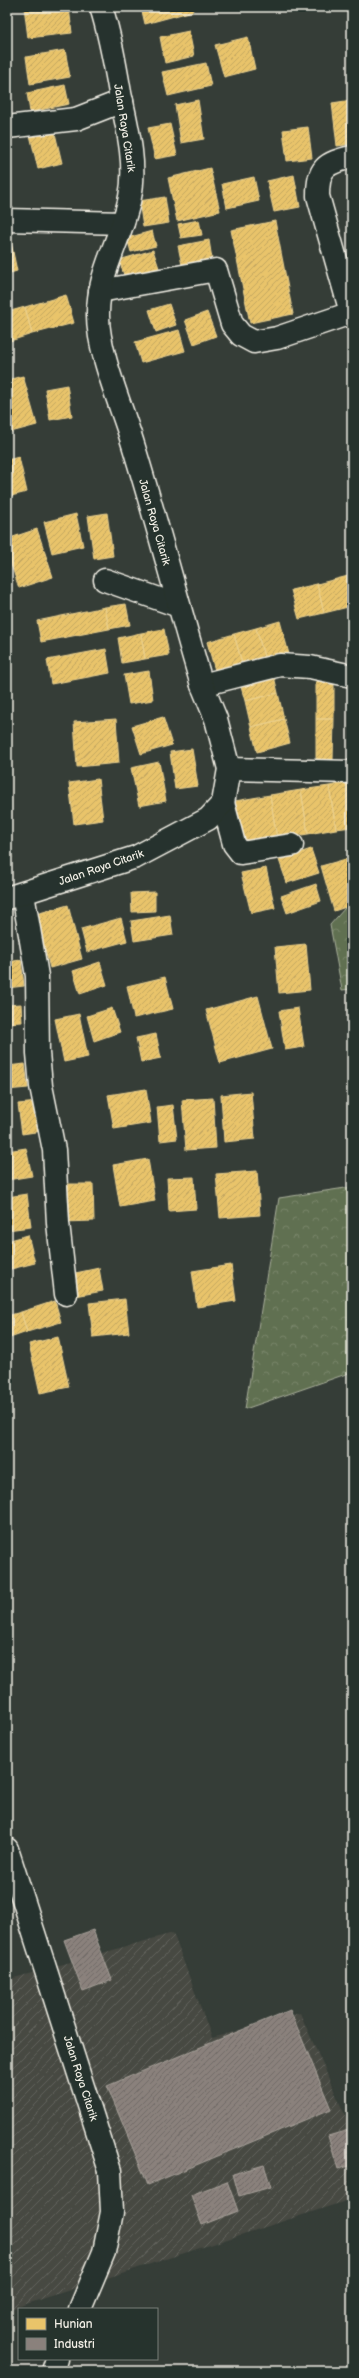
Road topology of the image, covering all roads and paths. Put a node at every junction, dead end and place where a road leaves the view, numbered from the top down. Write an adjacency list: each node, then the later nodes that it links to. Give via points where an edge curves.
1 (101, 7): 2 (street, Jalan Raya Citarik, via 108,28)
2 (122, 101): 3 (street, via 76,119); 6 (street, Jalan Raya Citarik, via 133,176)
3 (7, 127)
4 (352, 157): 8 (street, via 339,160 323,170 318,177 318,190)
5 (7, 220): 6 (street)
6 (123, 223): 7 (street, Jalan Raya Citarik, via 108,260)
7 (100, 290): 8 (street, via 216,270 232,324 241,335 254,342 277,338); 10 (street, Jalan Raya Citarik, via 100,340 133,443)
8 (352, 315)
9 (105, 580): 10 (street)
10 (179, 606): 12 (street, Jalan Raya Citarik)
11 (352, 676): 12 (street, via 310,667 280,665)
12 (202, 685): 13 (street, Jalan Raya Citarik, via 216,719)
13 (229, 769): 14 (street); 15 (street, Jalan Raya Citarik)
14 (352, 772)
15 (223, 803): 16 (street, via 234,844 241,853); 17 (street, Jalan Raya Citarik, via 208,819 136,857)
16 (292, 845)
17 (15, 896): 18 (street, via 37,976 41,1086 54,1150 58,1223)
18 (66, 1294)
19 (7, 1849): 20 (street, Jalan Raya Citarik, via 110,2171 112,2212 104,2252)
20 (80, 2308)
21 (57, 2360): 22 (street)
22 (53, 2371)

